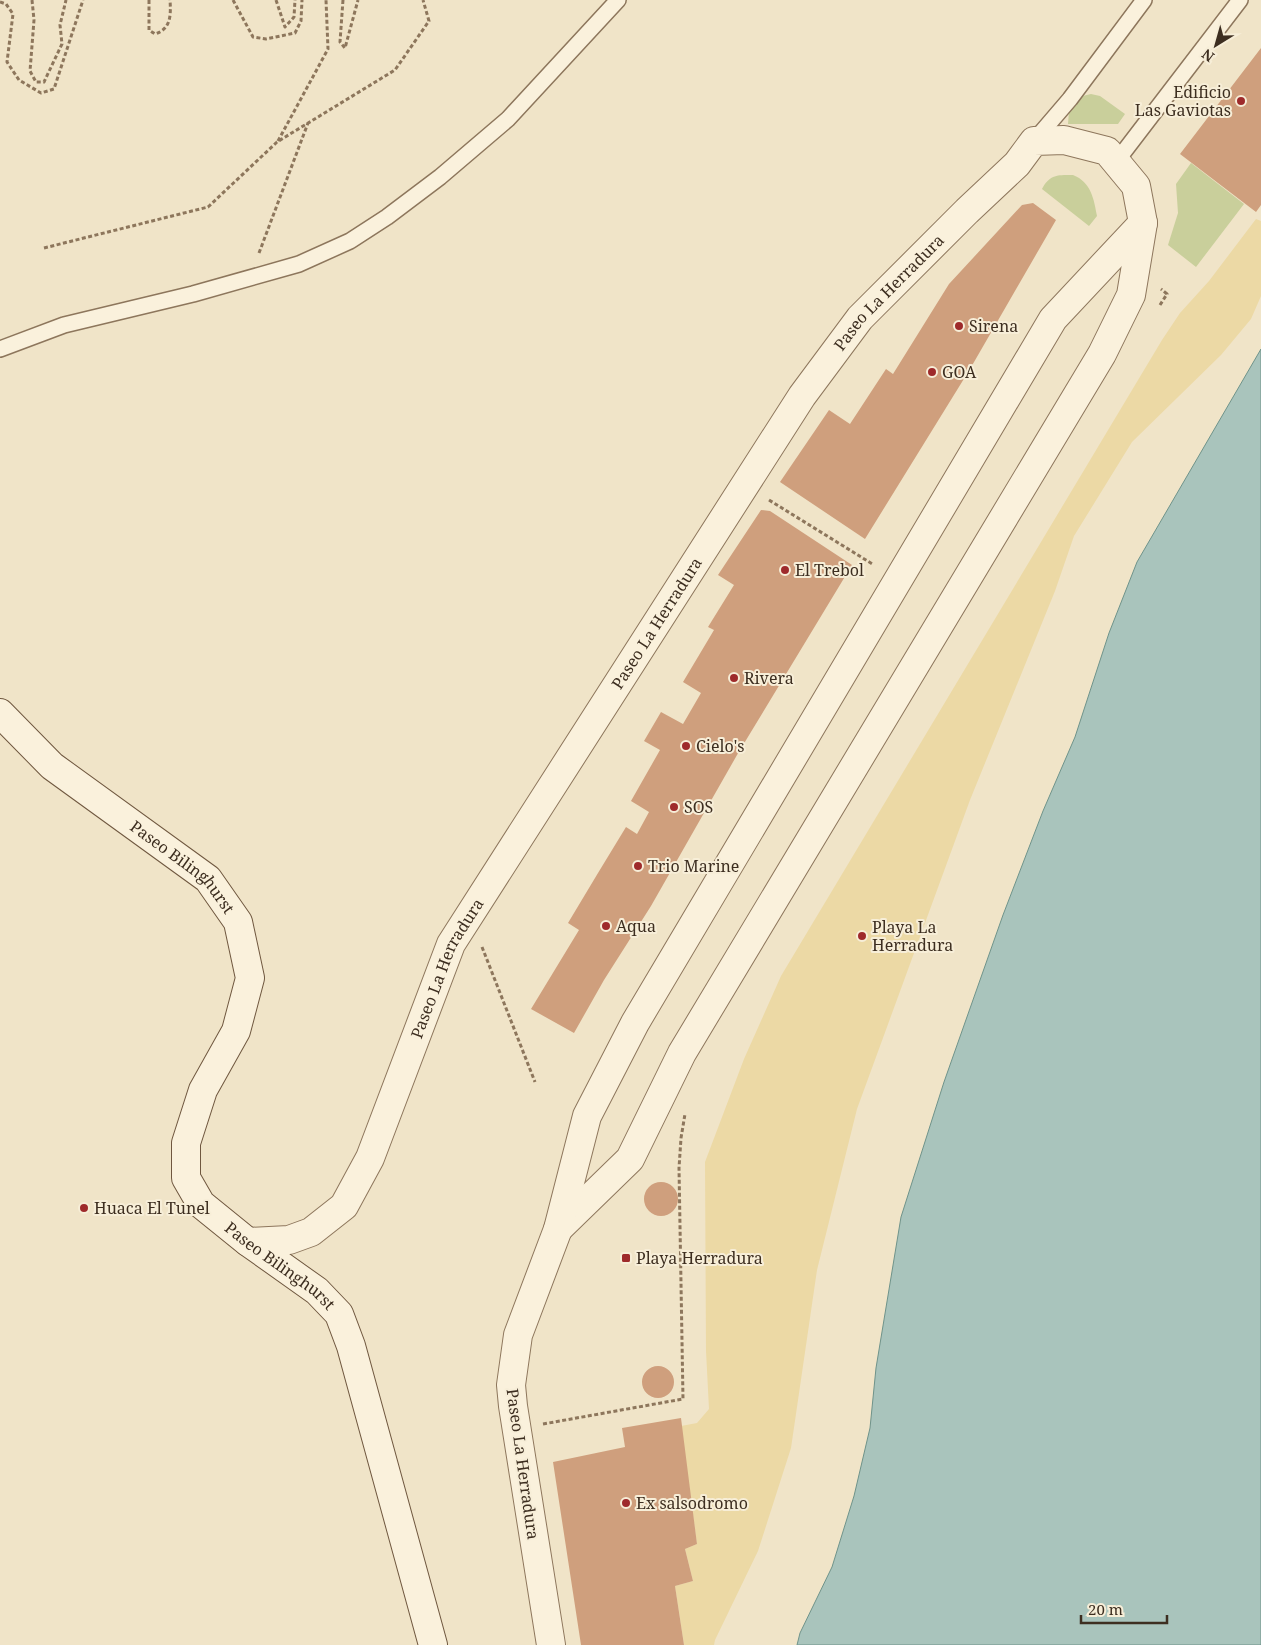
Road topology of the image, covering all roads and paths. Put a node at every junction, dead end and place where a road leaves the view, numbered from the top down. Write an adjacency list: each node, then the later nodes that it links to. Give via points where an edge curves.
1 (32, 0): 2 (path, via 34,35 30,71 36,82 44,82 62,44 60,25)
2 (66, 0)
3 (83, 0): 17 (path, via 54,89 42,93 20,80 6,62 13,14 6,4)
4 (149, 0): 5 (path, via 149,30 155,34 168,26)
5 (170, 0)
6 (233, 0): 9 (path, via 254,37 266,39 295,33 301,21)
7 (276, 0): 8 (path, via 285,26 294,18)
8 (295, 0)
9 (302, 0)
10 (326, 0): 20 (path, via 328,49)
11 (343, 0): 12 (path, via 340,42 345,48)
12 (358, 0)
13 (423, 0): 18 (path, via 428,21 395,70)
14 (618, 0): 25 (lane, via 508,119 433,183 350,241 299,264)
15 (1144, 0): 19 (lane, via 1070,99)
16 (1240, 0): 21 (lane)
17 (0, 2)
18 (308, 123): 20 (path); 25 (path)
19 (1034, 141): 21 (street, Paseo La Herradura, via 1064,140 1107,152); 28 (street, Paseo La Herradura, via 1016,164 860,318 802,396)
20 (278, 142): 23 (path, via 208,207)
21 (1116, 162): 22 (street, Paseo La Herradura, via 1136,186)
22 (1142, 223): 24 (street, Paseo La Herradura); 29 (street, Paseo La Herradura, via 1053,319)
23 (44, 248)
24 (1135, 270): 26 (path, via 1167,294); 34 (street, Paseo La Herradura, via 1131,295 1102,354 682,1053 630,1159)
25 (249, 278): 27 (lane, via 64,325)
26 (1156, 310)
27 (0, 349)
28 (744, 485): 29 (path); 31 (street, Paseo La Herradura)
29 (898, 580): 34 (street, Paseo La Herradura, via 635,1023 587,1116)
30 (0, 713): 35 (street, Paseo Bilinghurst, via 52,766 208,879 238,922 250,978 236,1031 203,1090 186,1143 186,1178 201,1204)
31 (469, 915): 32 (path); 35 (street, Paseo La Herradura, via 451,944 370,1158 344,1206 311,1232 289,1240)
32 (535, 1082)
33 (686, 1111): 36 (path, via 680,1138 679,1168 683,1398)
34 (558, 1229): 38 (street, Paseo La Herradura, via 518,1335 511,1384)
35 (248, 1242): 37 (street, Paseo Bilinghurst, via 317,1290 339,1314 351,1346)
36 (540, 1424)
37 (433, 1645)
38 (551, 1645)

